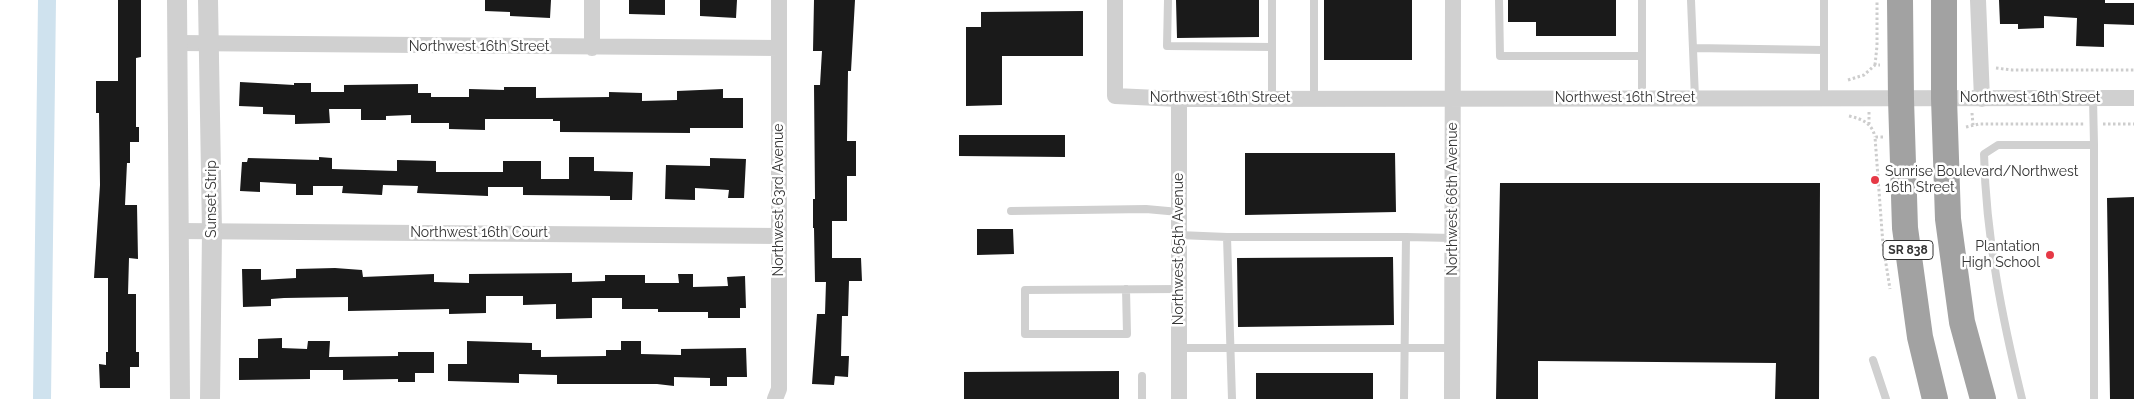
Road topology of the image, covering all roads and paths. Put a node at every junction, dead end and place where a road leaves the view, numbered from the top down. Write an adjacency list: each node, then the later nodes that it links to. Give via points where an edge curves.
1 (177, 0): 18 (street)
2 (208, 0): 19 (street, Sunset Strip)
3 (592, 0): 21 (street)
4 (779, 0): 22 (street, Northwest 63rd Avenue)
5 (1115, 0): 38 (street, Northwest 16th Street, via 1115,96)
6 (1168, 0): 20 (lane, via 1167,46)
7 (1272, 0): 20 (lane)
8 (1314, 0): 31 (lane)
9 (1454, 0): 29 (street, Northwest 66th Avenue)
10 (1499, 0): 25 (lane, via 1500,56)
11 (1642, 0): 25 (lane)
12 (1691, 0): 23 (lane)
13 (1824, 0): 24 (lane)
14 (1877, 0): 26 (path)
15 (1900, 0): 39 (highway, SR 838)
16 (1944, 0): 35 (highway, SR 838)
17 (1978, 0): 40 (street)
18 (179, 43): 19 (street, Northwest 16th Street); 49 (street)
19 (210, 44): 21 (street, Northwest 16th Street); 50 (street, Sunset Strip)
20 (1272, 47): 30 (lane)
21 (592, 48): 22 (street, Northwest 16th Street)
22 (779, 48): 52 (street, Northwest 63rd Avenue)
23 (1693, 48): 24 (lane); 33 (lane)
24 (1824, 50): 34 (lane)
25 (1642, 56): 32 (lane)
26 (1875, 65)
27 (2012, 70): 28 (path)
28 (2134, 70)
29 (1453, 97): 31 (street, Northwest 16th Street); 32 (street, Northwest 16th Street); 55 (street, Northwest 66th Avenue)
30 (1272, 98): 31 (street, Northwest 16th Street); 38 (street, Northwest 16th Street)
31 (1314, 98)
32 (1642, 98): 33 (street, Northwest 16th Street)
33 (1695, 98): 34 (street, Northwest 16th Street)
34 (1824, 98): 39 (street, Northwest 16th Street)
35 (1944, 98): 39 (street, Northwest 16th Street); 40 (street, Northwest 16th Street); 76 (highway, SR 838, via 1948,219 1962,322)
36 (2093, 98): 37 (street, Northwest 16th Street); 40 (street, Northwest 16th Street); 42 (lane)
37 (2134, 98)
38 (1179, 99): 48 (street, Northwest 65th Avenue)
39 (1901, 99): 62 (highway, SR 838, via 1905,228 1920,337)
40 (1982, 99)
41 (1849, 116): 45 (path, via 1871,126)
42 (2094, 124): 43 (path); 44 (path, via 1979,124); 46 (lane)
43 (2134, 124)
44 (1961, 131)
45 (1875, 137)
46 (2094, 145): 77 (lane, via 1998,145 1984,154 1991,252); 78 (lane)
47 (1011, 210): 48 (lane, via 1146,209)
48 (1179, 212): 51 (street, Northwest 65th Avenue)
49 (180, 231): 50 (street, Northwest 16th Court); 65 (street)
50 (212, 232): 52 (street, Northwest 16th Court); 66 (street, Sunset Strip)
51 (1179, 235): 53 (lane); 57 (street, Northwest 65th Avenue)
52 (779, 236): 67 (street, Northwest 63rd Avenue, via 779,389)
53 (1227, 237): 54 (lane); 61 (lane)
54 (1406, 237): 55 (lane); 59 (lane)
55 (1453, 238): 60 (street, Northwest 66th Avenue)
56 (1126, 289): 56 (lane, via 1025,290 1025,334 1127,334); 57 (lane)
57 (1179, 289): 58 (street, Northwest 65th Avenue)
58 (1179, 348): 61 (lane); 69 (street, Northwest 65th Avenue)
59 (1404, 348): 60 (lane); 61 (lane); 71 (lane)
60 (1452, 348): 72 (street, Northwest 66th Avenue)
61 (1232, 349): 70 (lane)
62 (1926, 356): 74 (highway, SR 838); 75 (highway)
63 (1873, 360): 73 (lane)
64 (1142, 376): 68 (lane)
65 (180, 399)
66 (210, 399)
67 (775, 399)
68 (1142, 399)
69 (1179, 399)
70 (1232, 399)
71 (1404, 399)
72 (1452, 399)
73 (1886, 399)
74 (1935, 399)
75 (1947, 399)
76 (1983, 399)
77 (2022, 399)
78 (2094, 399)

